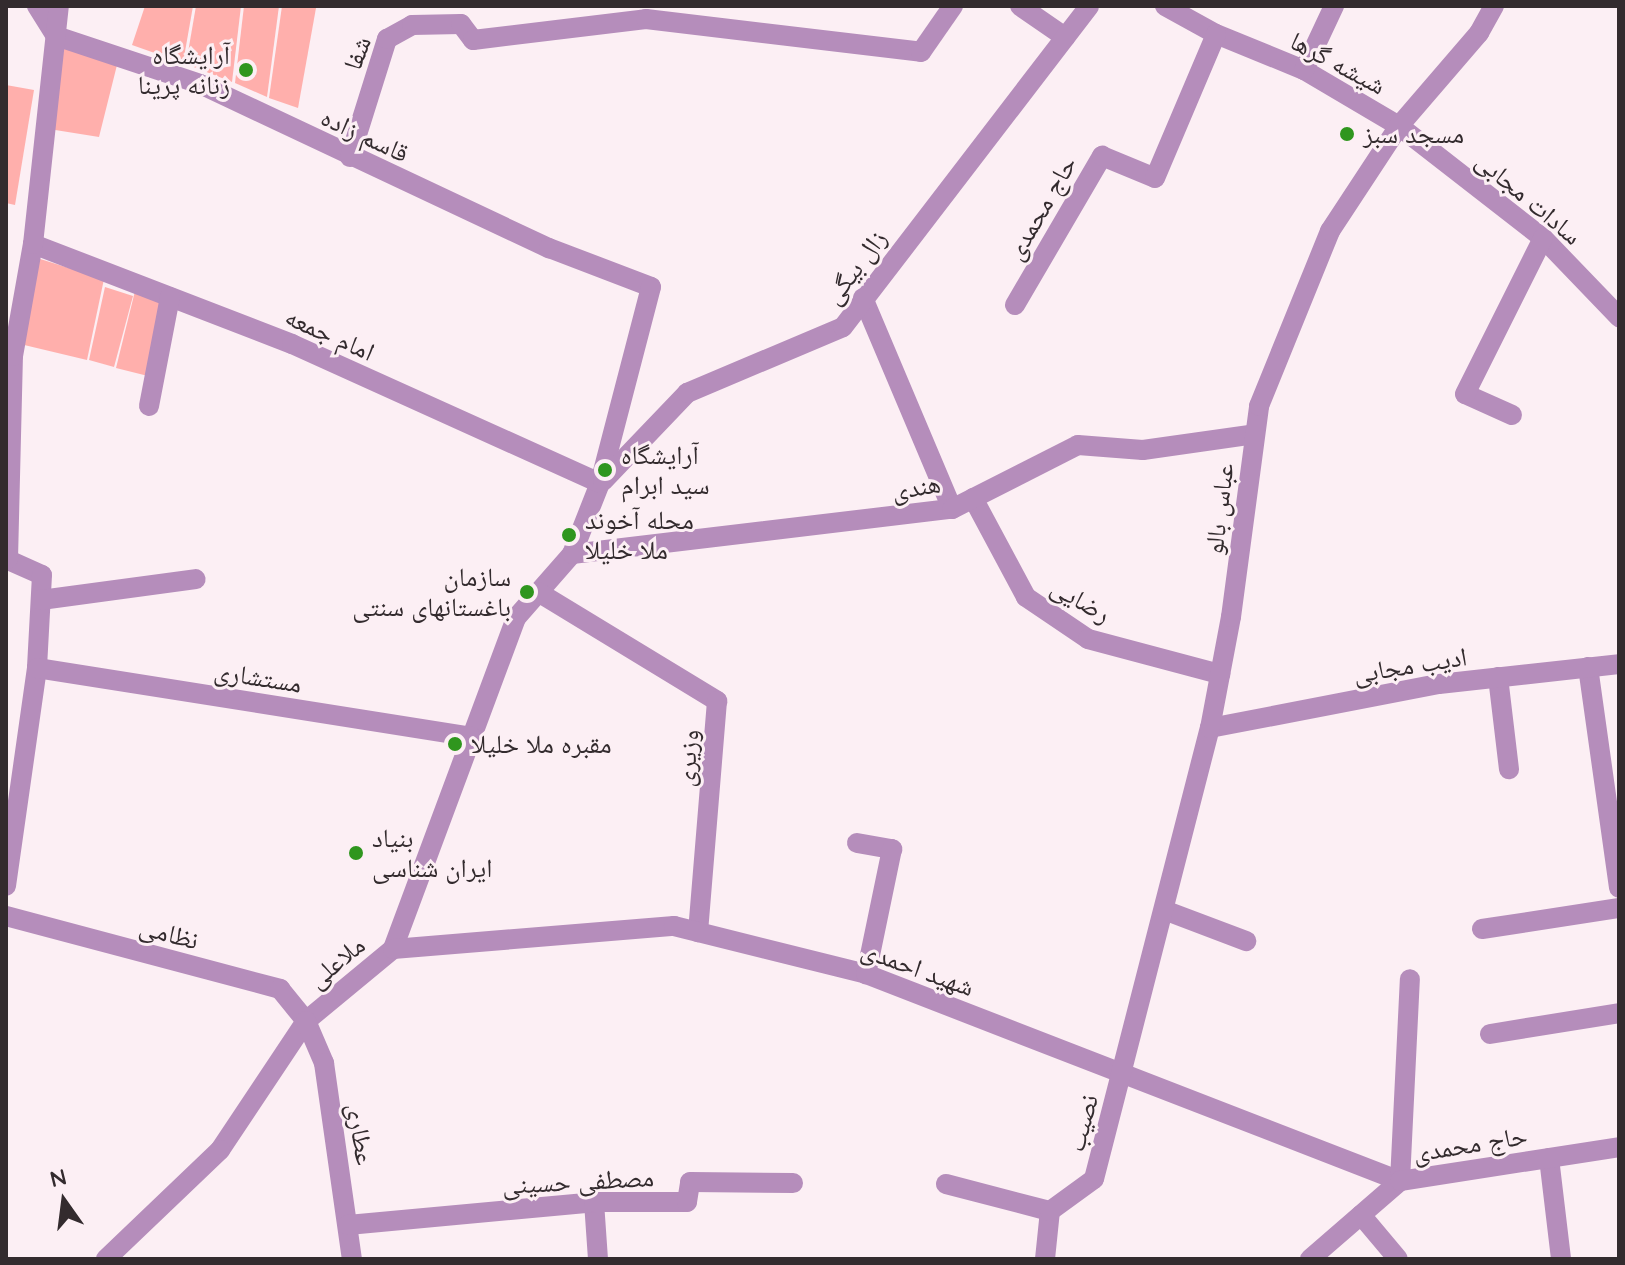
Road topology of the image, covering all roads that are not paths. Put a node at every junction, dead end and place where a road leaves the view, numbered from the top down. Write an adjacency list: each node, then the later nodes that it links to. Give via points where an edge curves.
1 (37, 6): 11 (street)
2 (59, 6): 11 (street)
3 (953, 6): 9 (street, شفا, via 921,52)
4 (1020, 6): 12 (street)
5 (1089, 6): 12 (street, زال بیگی)
6 (1165, 6): 10 (street, شیشه گرها)
7 (1334, 6): 13 (street)
8 (1494, 6): 14 (street, عباس بالو, via 1479,33)
9 (644, 12): 15 (street, شفا, via 473,40 461,24 412,25 387,39)
10 (1216, 34): 13 (street, شیشه گرها); 22 (street, حاج محمدی, via 1155,178 1102,156)
11 (56, 36): 15 (street, قاسم زاده, via 200,84); 17 (street)
12 (1065, 37): 21 (street, زال بیگی)
13 (1304, 70): 14 (street, شیشه گرها)
14 (1399, 126): 16 (street, سادات مجابی); 26 (street, عباس بالو, via 1330,231 1259,406)
15 (350, 157): 18 (street, قاسم زاده, via 549,248)
16 (1543, 238): 23 (street, سادات مجابی); 25 (street, via 1465,394)
17 (33, 244): 19 (street); 20 (street, امام جمعه)
18 (651, 287): 27 (street, ملاعلی)
19 (15, 294): 31 (street)
20 (170, 297): 24 (street); 27 (street, امام جمعه, via 292,344)
21 (863, 298): 27 (street, زال بیگی, via 843,327 687,393); 29 (street)
22 (1015, 305)
23 (1619, 317)
24 (149, 406)
25 (1512, 415)
26 (1255, 434): 28 (street, هندی, via 1143,450 1078,445); 38 (street, عباس بالو)
27 (600, 483): 30 (street, ملاعلی)
28 (973, 498): 29 (street, هندی); 38 (street, رضایی, via 1026,597 1088,639)
29 (952, 509): 30 (street, هندی)
30 (572, 554): 33 (street, ملاعلی)
31 (7, 559): 34 (street, via 42,575)
32 (196, 579): 34 (street)
33 (538, 592): 41 (street, ملاعلی, via 516,618); 51 (street, وزیری, via 717,701)
34 (41, 600): 37 (street)
35 (1619, 664): 36 (street, ادیب مجابی)
36 (1588, 667): 39 (street, ادیب مجابی); 43 (street)
37 (37, 668): 41 (street, مستشاری); 45 (street)
38 (1220, 674): 40 (street, عباس بالو)
39 (1498, 677): 40 (street, ادیب مجابی); 42 (street)
40 (1210, 728): 48 (street, عباس بالو)
41 (472, 737): 53 (street, ملاعلی)
42 (1509, 769)
43 (1614, 809): 46 (street)
44 (857, 843): 54 (street, via 892,849)
45 (6, 886)
46 (1619, 888)
47 (1619, 908): 50 (street)
48 (1164, 910): 52 (street); 59 (street, عباس بالو)
49 (6, 916): 57 (street, نظامی, via 280,989)
50 (1482, 929)
51 (698, 932): 53 (street, شهید احمدی, via 674,926); 54 (street, شهید احمدی)
52 (1246, 941)
53 (393, 949): 57 (street, ملاعلی)
54 (866, 974): 59 (street, شهید احمدی)
55 (1410, 979): 62 (street)
56 (1619, 1013): 58 (street)
57 (306, 1021): 68 (street, عطاری, via 324,1063); 69 (street, ملاعلی, via 220,1150)
58 (1490, 1034)
59 (1122, 1074): 62 (street, شهید احمدی); 66 (street, نصیب, via 1094,1179)
60 (1619, 1147): 61 (street, حاج محمدی)
61 (1549, 1158): 62 (street, حاج محمدی); 75 (street)
62 (1400, 1181): 67 (street, حاج محمدی)
63 (793, 1183): 65 (street, مصطفی حسینی, via 690,1182 687,1202)
64 (946, 1184): 66 (street)
65 (594, 1202): 68 (street, مصطفی حسینی); 71 (street)
66 (1050, 1211): 72 (street)
67 (1361, 1215): 73 (street, حاج محمدی); 74 (street)
68 (348, 1225): 70 (street, عطاری)
69 (106, 1259)
70 (352, 1259)
71 (598, 1259)
72 (1045, 1259)
73 (1310, 1259)
74 (1398, 1259)
75 (1561, 1259)

